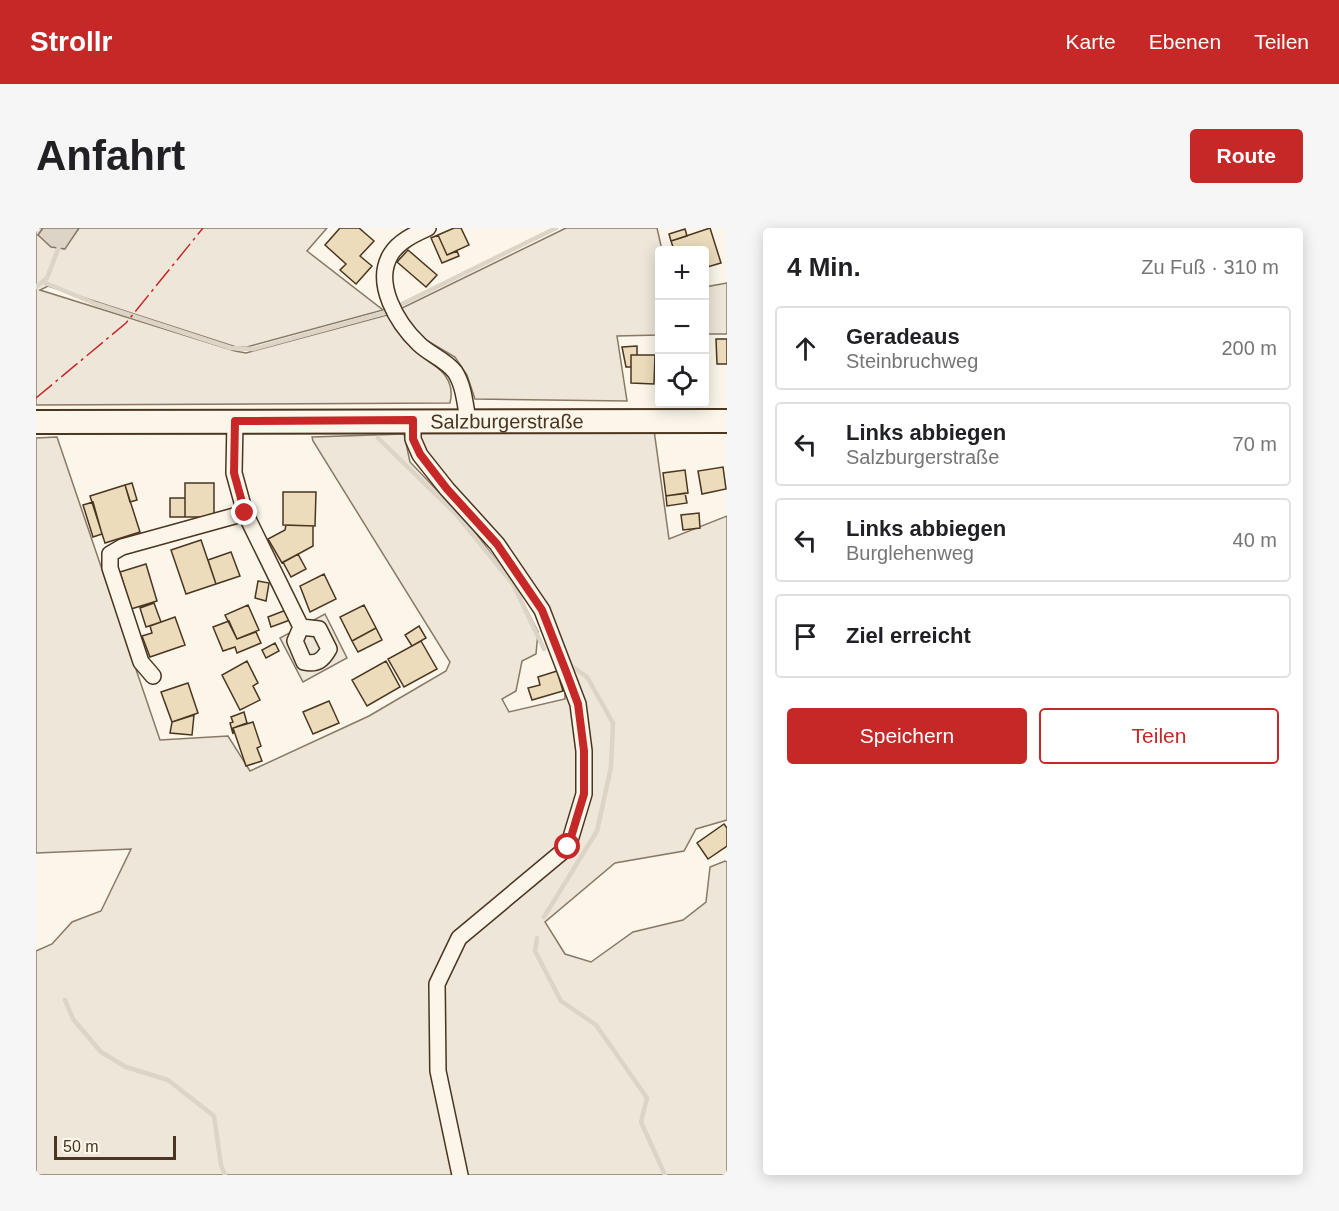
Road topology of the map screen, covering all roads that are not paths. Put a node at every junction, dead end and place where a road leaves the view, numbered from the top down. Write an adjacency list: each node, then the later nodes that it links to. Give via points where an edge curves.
1 (428, 228): 2 (street, via 406,239 391,253 384,281 397,316 420,345 454,371 463,389)
2 (468, 420): 3 (main road, Salzburgerstraße); 6 (main road, Salzburgerstraße)
3 (727, 421)
4 (36, 422): 5 (main road, Salzburgerstraße)
5 (235, 424): 6 (main road, Salzburgerstraße); 7 (street, via 234,473)
6 (413, 428): 10 (street, via 426,463 497,544 542,610 578,704 584,751 584,794 568,847 459,939 437,984 438,1071)
7 (245, 513): 8 (street); 9 (street, via 122,547 110,554 110,568 141,662)
8 (301, 627)
9 (153, 676)
10 (460, 1175)

